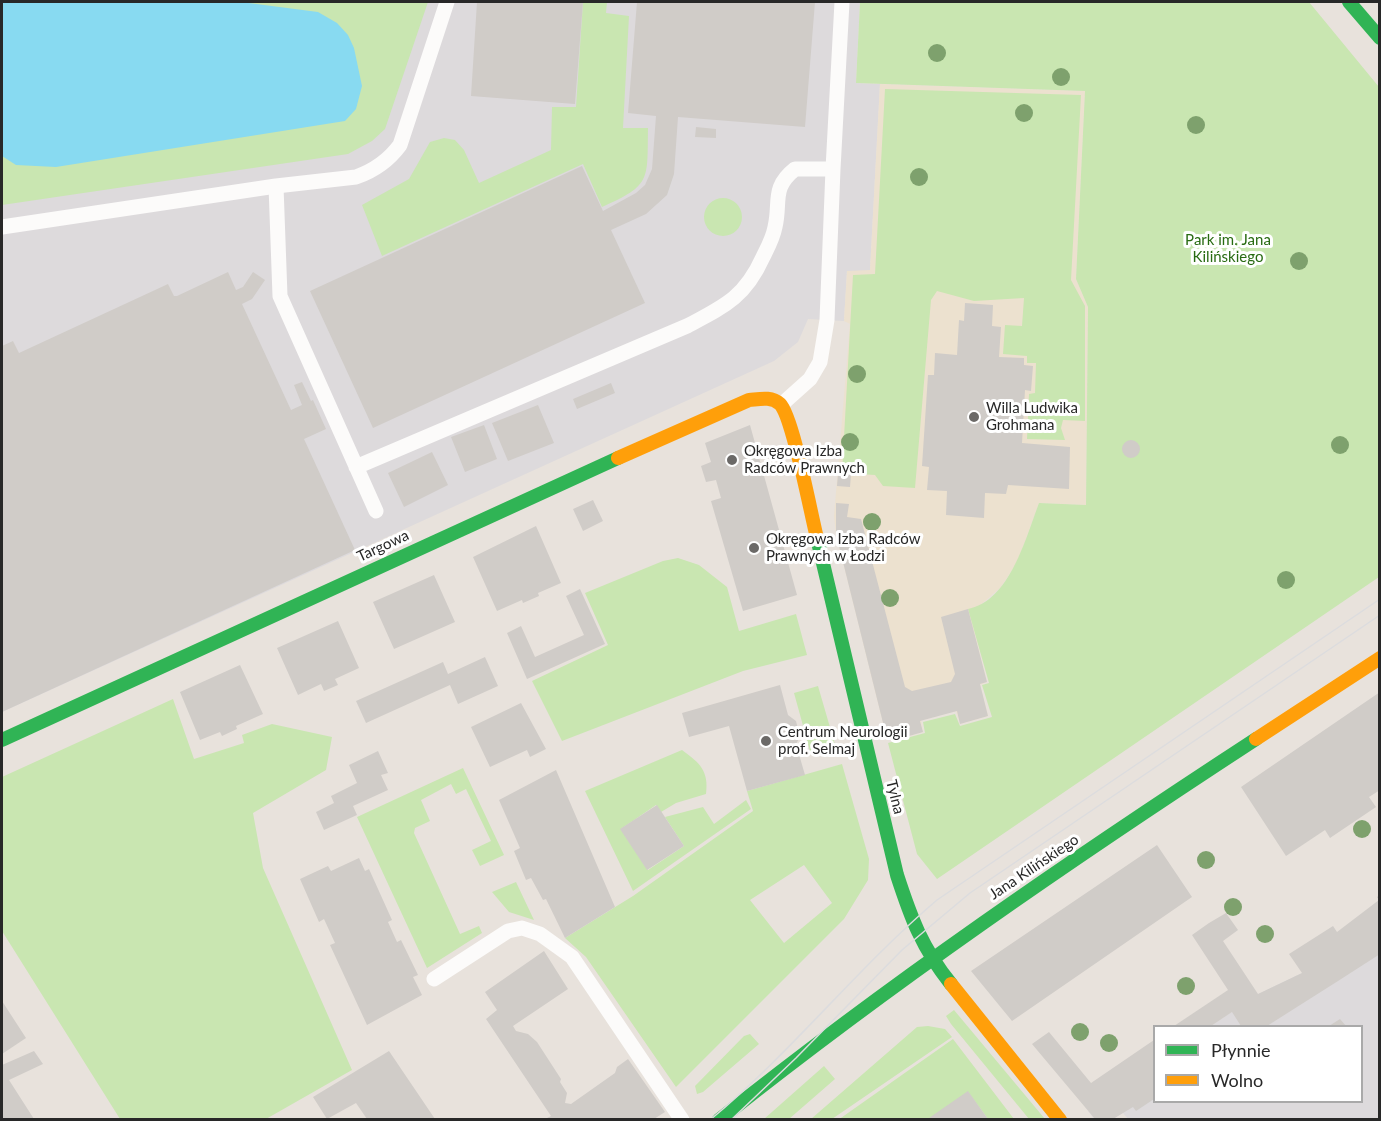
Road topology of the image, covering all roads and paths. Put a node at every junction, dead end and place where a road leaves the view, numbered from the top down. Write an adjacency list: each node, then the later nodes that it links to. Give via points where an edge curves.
1 (447, 2): 6 (lane, via 400,145 392,156 356,177)
2 (842, 2): 5 (lane)
3 (1349, 2): 4 (street)
4 (1380, 38)
5 (833, 169): 8 (lane, via 827,320 820,362 810,379); 9 (lane, via 795,169 782,182 771,242 749,284 726,305 687,326)
6 (276, 186): 7 (lane); 9 (lane, via 280,296)
7 (2, 227)
8 (781, 405): 12 (street, Targowa, via 768,398 749,400 544,490); 13 (street, Tylna, via 790,426 897,875)
9 (356, 466): 10 (lane)
10 (376, 511)
11 (1380, 658): 13 (street, Jana Kilińskiego)
12 (2, 740)
13 (929, 957): 16 (street, Jana Kilińskiego); 17 (street, Tylna)
14 (434, 979): 15 (lane, via 508,931 522,928 540,934 579,965)
15 (682, 1119)
16 (719, 1119)
17 (1060, 1119)

